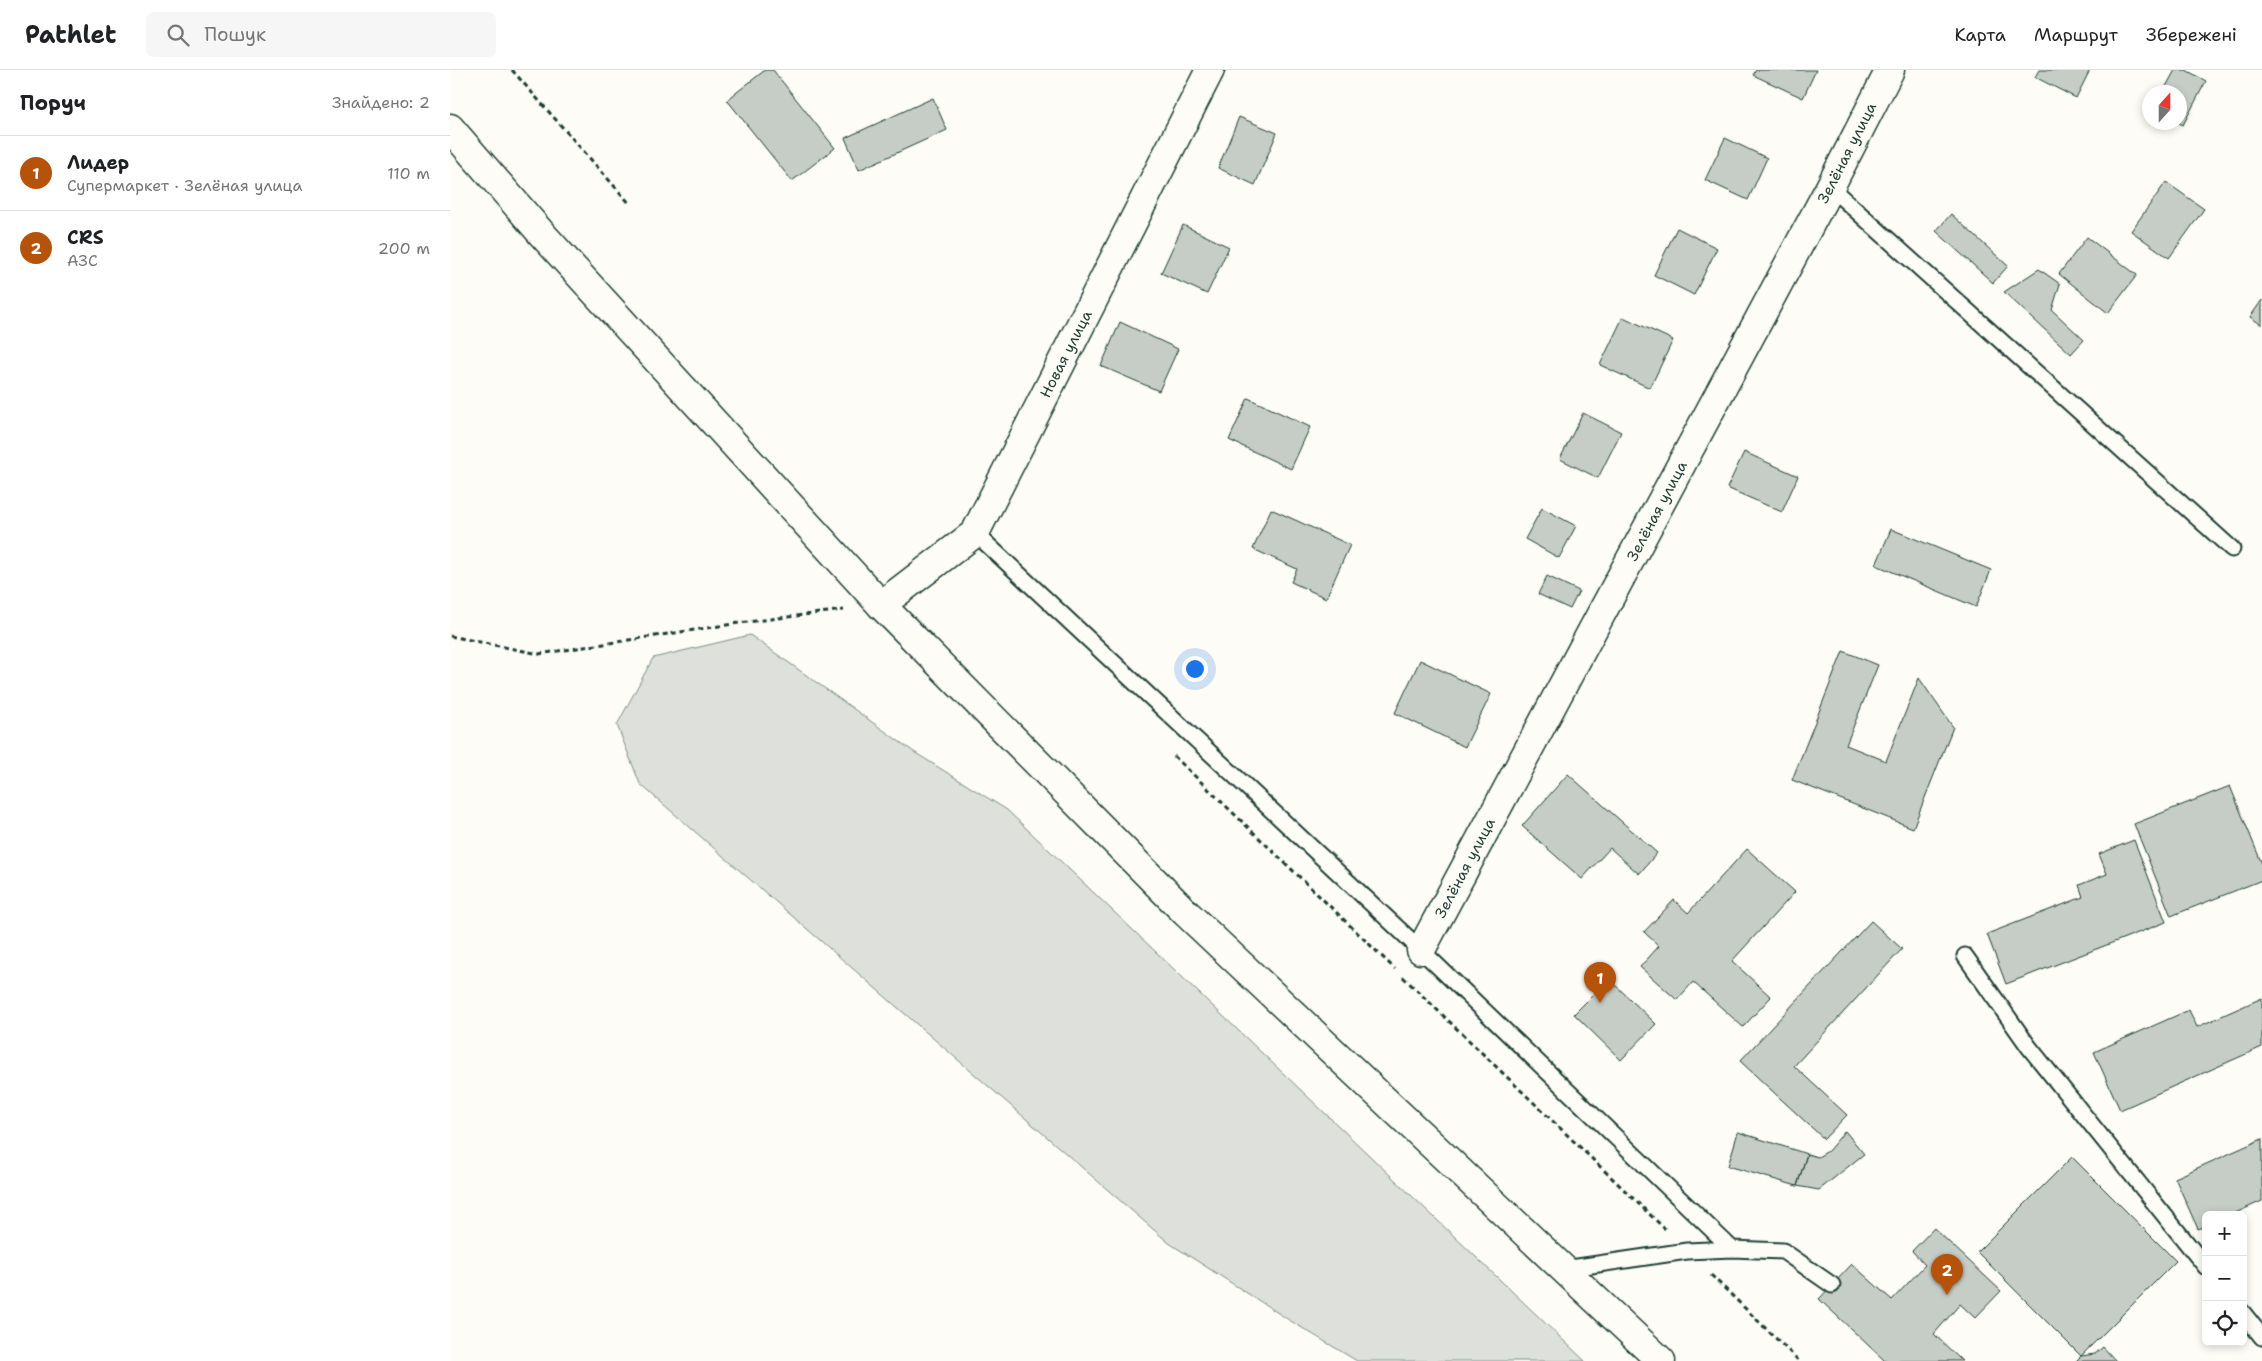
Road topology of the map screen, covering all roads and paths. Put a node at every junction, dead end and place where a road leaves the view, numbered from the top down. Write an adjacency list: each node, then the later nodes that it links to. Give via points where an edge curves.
1 (512, 70): 6 (path)
2 (1210, 70): 7 (main road, Новая улица)
3 (1890, 70): 5 (main road, Зелёная улица)
4 (450, 128): 9 (main road, via 542,234)
5 (1830, 187): 8 (lane); 12 (main road, Зелёная улица)
6 (630, 204)
7 (975, 533): 9 (main road, Новая улица); 12 (lane)
8 (2232, 550)
9 (881, 605): 10 (path, via 539,654); 17 (main road, via 1185,912)
10 (450, 636)
11 (1172, 754): 14 (path)
12 (1421, 950): 15 (lane)
13 (1965, 956): 16 (lane, via 2028,1047)
14 (1667, 1231)
15 (1732, 1249): 17 (lane, via 1687,1251); 19 (lane, via 1783,1251)
16 (2202, 1262)
17 (1564, 1269): 22 (main road)
18 (1707, 1271): 23 (path)
19 (1832, 1285)
20 (2247, 1318): 21 (lane)
21 (2262, 1336)
22 (1661, 1361)
23 (1799, 1361)

